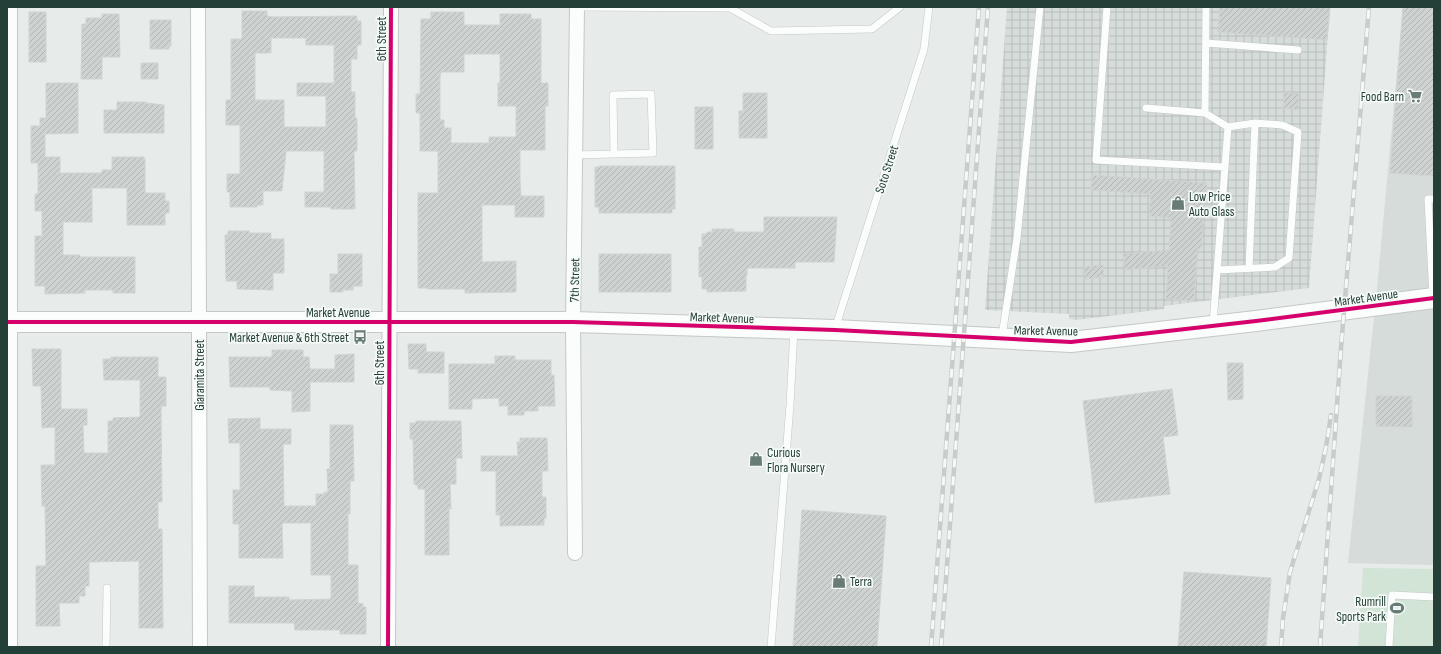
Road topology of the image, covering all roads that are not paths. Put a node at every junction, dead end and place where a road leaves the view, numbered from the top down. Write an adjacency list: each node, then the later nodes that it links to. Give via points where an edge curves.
1 (10, 7): 24 (street)
2 (198, 7): 23 (street, Giaramita Street)
3 (391, 7): 25 (street, 6th Street)
4 (577, 7): 5 (lane, via 730,8 771,31 872,29); 17 (street, 7th Street)
5 (900, 7)
6 (929, 7): 29 (lane, Soto Street, via 924,49)
7 (1040, 7): 30 (lane, via 1018,238)
8 (1107, 7): 18 (lane, via 1096,160)
9 (1206, 7): 10 (lane)
10 (1206, 43): 11 (lane); 13 (lane)
11 (1298, 50)
12 (1146, 108): 13 (lane)
13 (1205, 113): 15 (lane)
14 (1255, 123): 15 (lane); 20 (lane); 20 (lane, via 1282,125 1298,132 1289,258 1275,267)
15 (1228, 127): 18 (lane)
16 (614, 154): 16 (lane, via 653,153 651,94 613,95); 17 (lane)
17 (575, 155): 26 (street, 7th Street)
18 (1225, 167): 21 (lane)
19 (1434, 199): 22 (lane, via 1428,199)
20 (1249, 268): 21 (lane)
21 (1217, 270): 27 (lane)
22 (1433, 298): 27 (street, Market Avenue)
23 (199, 321): 24 (street, Market Avenue); 25 (street, Market Avenue); 36 (street, Giaramita Street)
24 (8, 322): 34 (street)
25 (389, 322): 26 (street, Market Avenue); 37 (street, 6th Street)
26 (573, 322): 28 (street, Market Avenue); 31 (street, 7th Street)
27 (1213, 326): 30 (street, Market Avenue, via 1071,342)
28 (794, 329): 29 (street, Market Avenue); 38 (lane)
29 (835, 330): 30 (street, Market Avenue)
30 (1002, 339)
31 (575, 553)
32 (107, 588): 35 (lane)
33 (1434, 598): 39 (lane, via 1392,595)
34 (10, 647)
35 (106, 647)
36 (200, 647)
37 (388, 647)
38 (771, 647)
39 (1390, 647)

